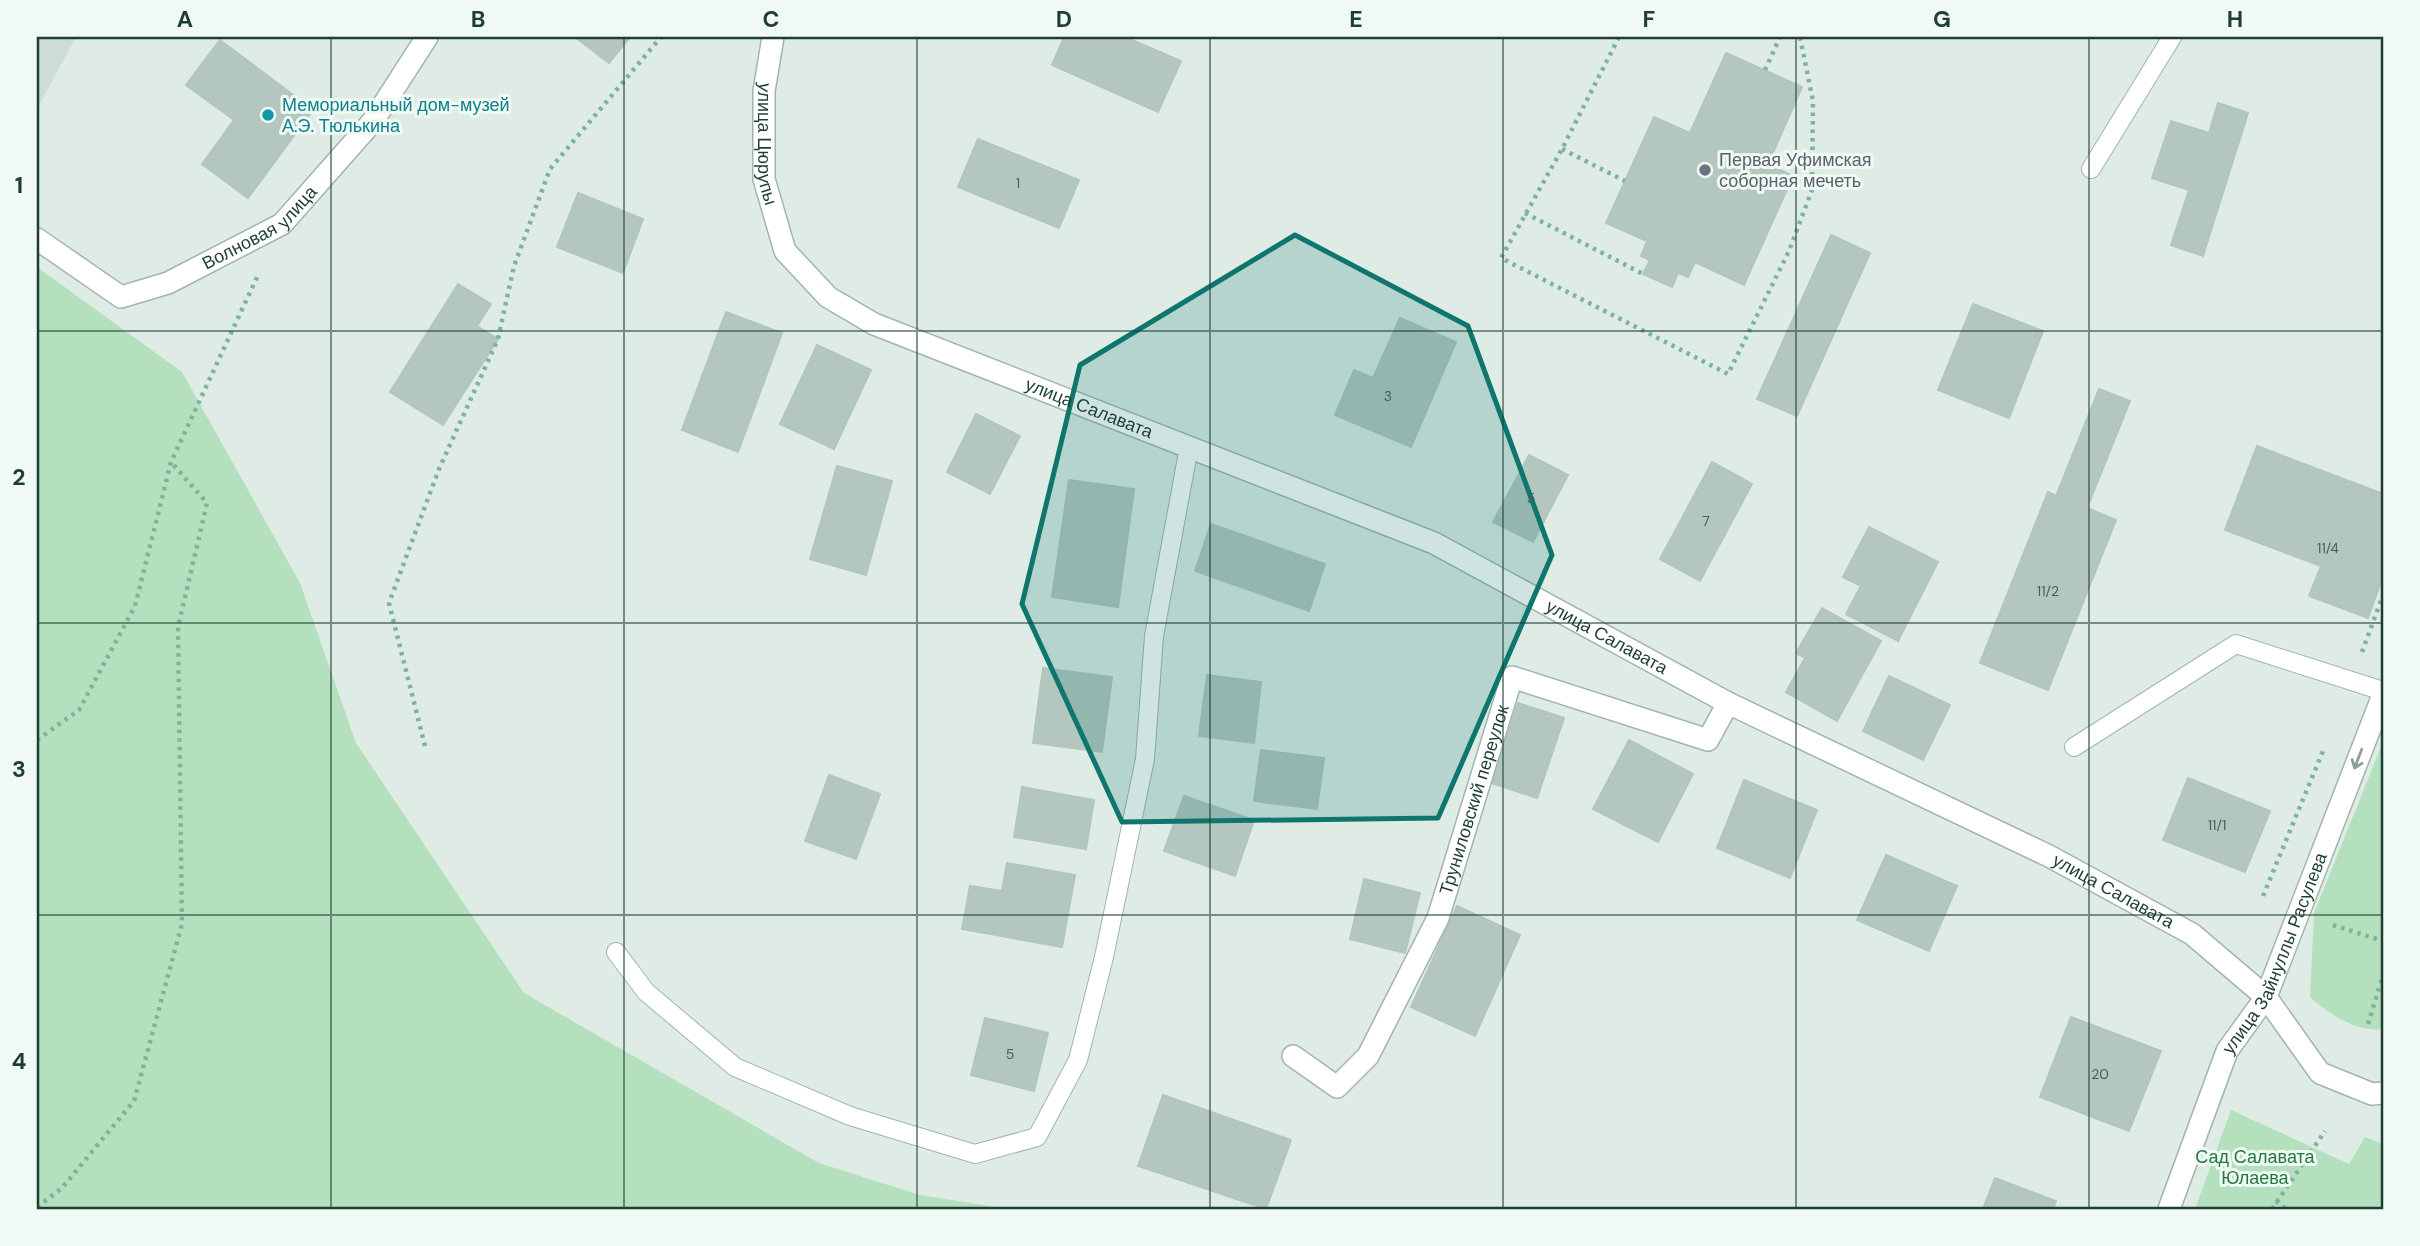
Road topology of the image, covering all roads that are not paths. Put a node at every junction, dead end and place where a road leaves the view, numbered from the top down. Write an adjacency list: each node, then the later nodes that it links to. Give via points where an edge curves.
1 (427, 37): 5 (street, Волновая улица, via 373,121 282,225 168,282 121,297)
2 (773, 37): 6 (street, улица Цюрупы, via 764,91 764,179)
3 (2172, 37): 4 (lane)
4 (2091, 169)
5 (37, 239)
6 (785, 251): 7 (street, улица Салавата, via 828,297 874,324)
7 (1188, 447): 9 (street, улица Салавата, via 1434,543); 11 (lane, via 1154,636 1145,759 1104,957 1078,1060 1037,1137 975,1154 850,1116 735,1068 646,992)
8 (2383, 693): 10 (lane, via 2236,643); 12 (street, улица Зайнуллы Расулева, one-way to 12)
9 (1728, 703): 12 (street, улица Салавата, via 2049,856 2180,927); 13 (street, Труниловский переулок, via 1708,740 1512,677 1438,918 1368,1056 1337,1087)
10 (2074, 747)
11 (616, 952)
12 (2266, 998): 14 (street, улица Салавата, via 2320,1073 2372,1094); 15 (street, улица Зайнуллы Расулева, via 2227,1051)
13 (1293, 1056)
14 (2383, 1093)
15 (2169, 1209)

